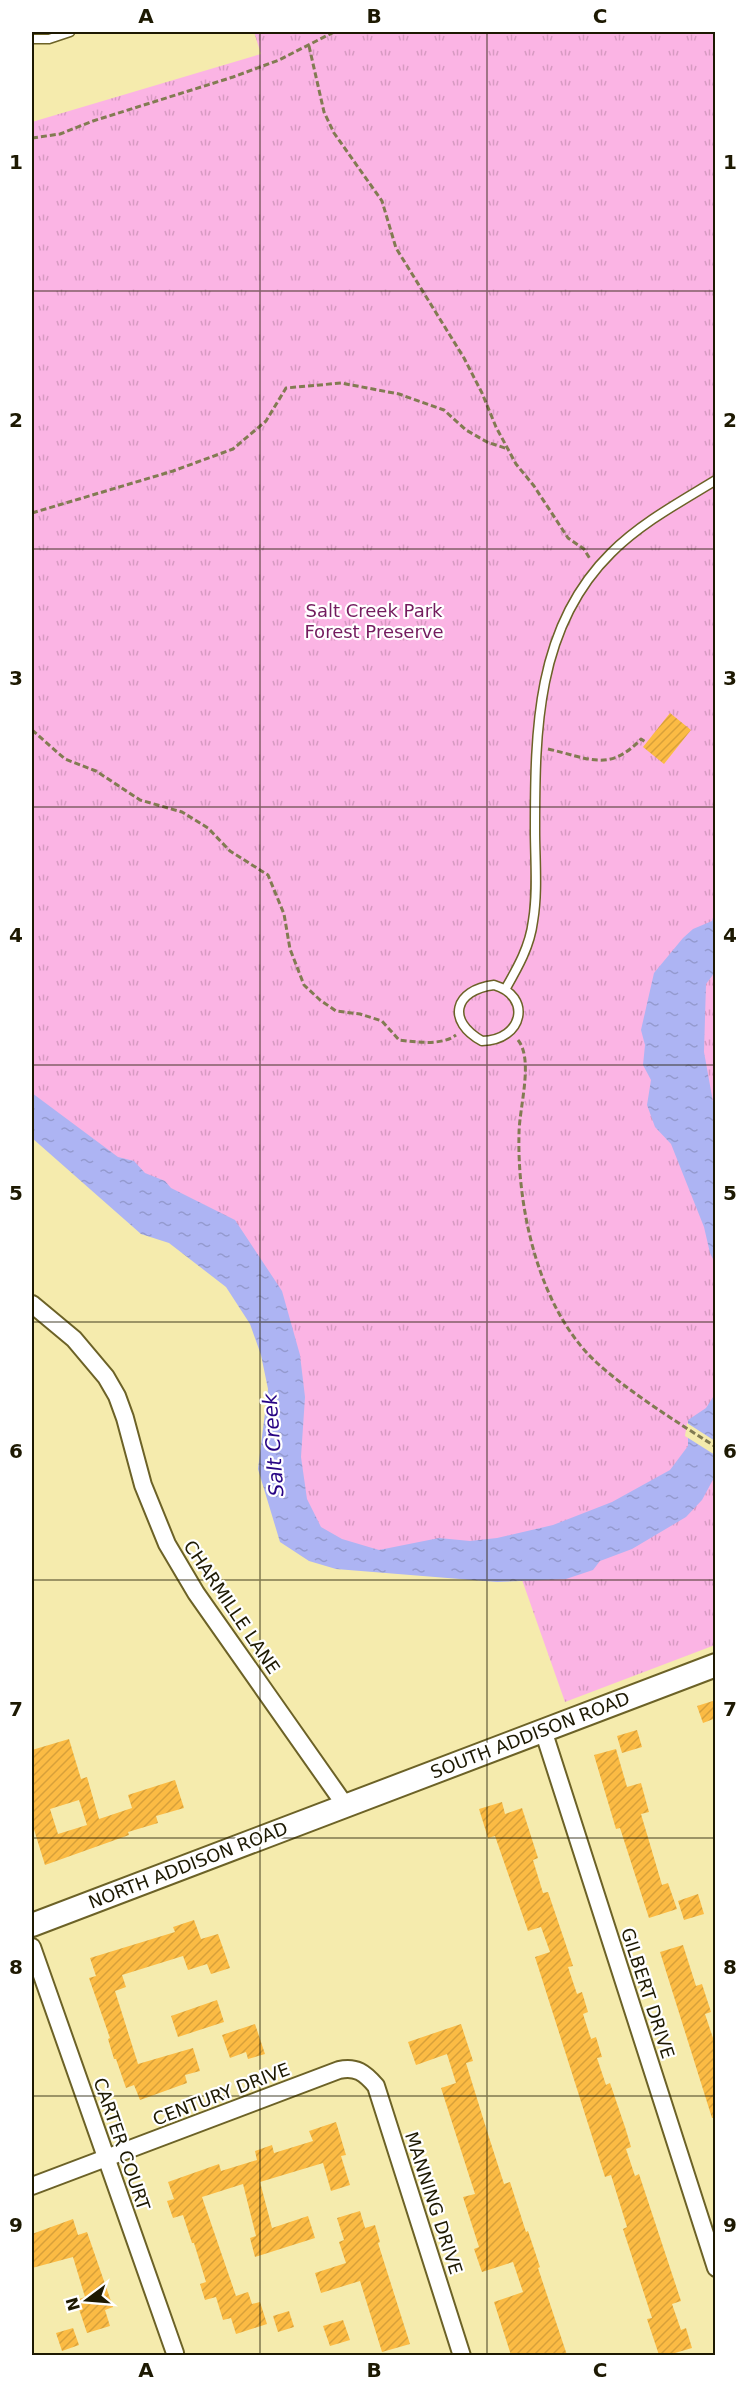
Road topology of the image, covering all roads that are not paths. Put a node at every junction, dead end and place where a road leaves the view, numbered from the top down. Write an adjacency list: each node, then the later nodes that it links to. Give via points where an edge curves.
1 (70, 32): 2 (lane, via 49,39)
2 (32, 39)
3 (716, 480): 4 (lane, via 633,534 596,568 563,621 538,714 533,922 523,957)
4 (506, 988): 4 (lane, via 519,1014 512,1032 482,1041 459,1020 462,1000 482,986)
5 (32, 1304): 8 (street, CHARMILLE LANE, via 74,1339 106,1377 117,1396 143,1485 167,1544 196,1593)
6 (716, 1665): 7 (street, SOUTH ADDISON ROAD)
7 (543, 1730): 8 (street, SOUTH ADDISON ROAD); 14 (street, GILBERT DRIVE)
8 (345, 1805): 9 (street, NORTH ADDISON ROAD)
9 (32, 1925)
10 (32, 1947): 12 (street, CARTER COURT)
11 (358, 2069): 12 (street, CENTURY DRIVE, via 339,2070); 16 (street, MANNING DRIVE, via 376,2086)
12 (107, 2158): 13 (street, CENTURY DRIVE); 15 (street, CARTER COURT)
13 (32, 2186)
14 (716, 2268)
15 (174, 2354)
16 (462, 2355)

